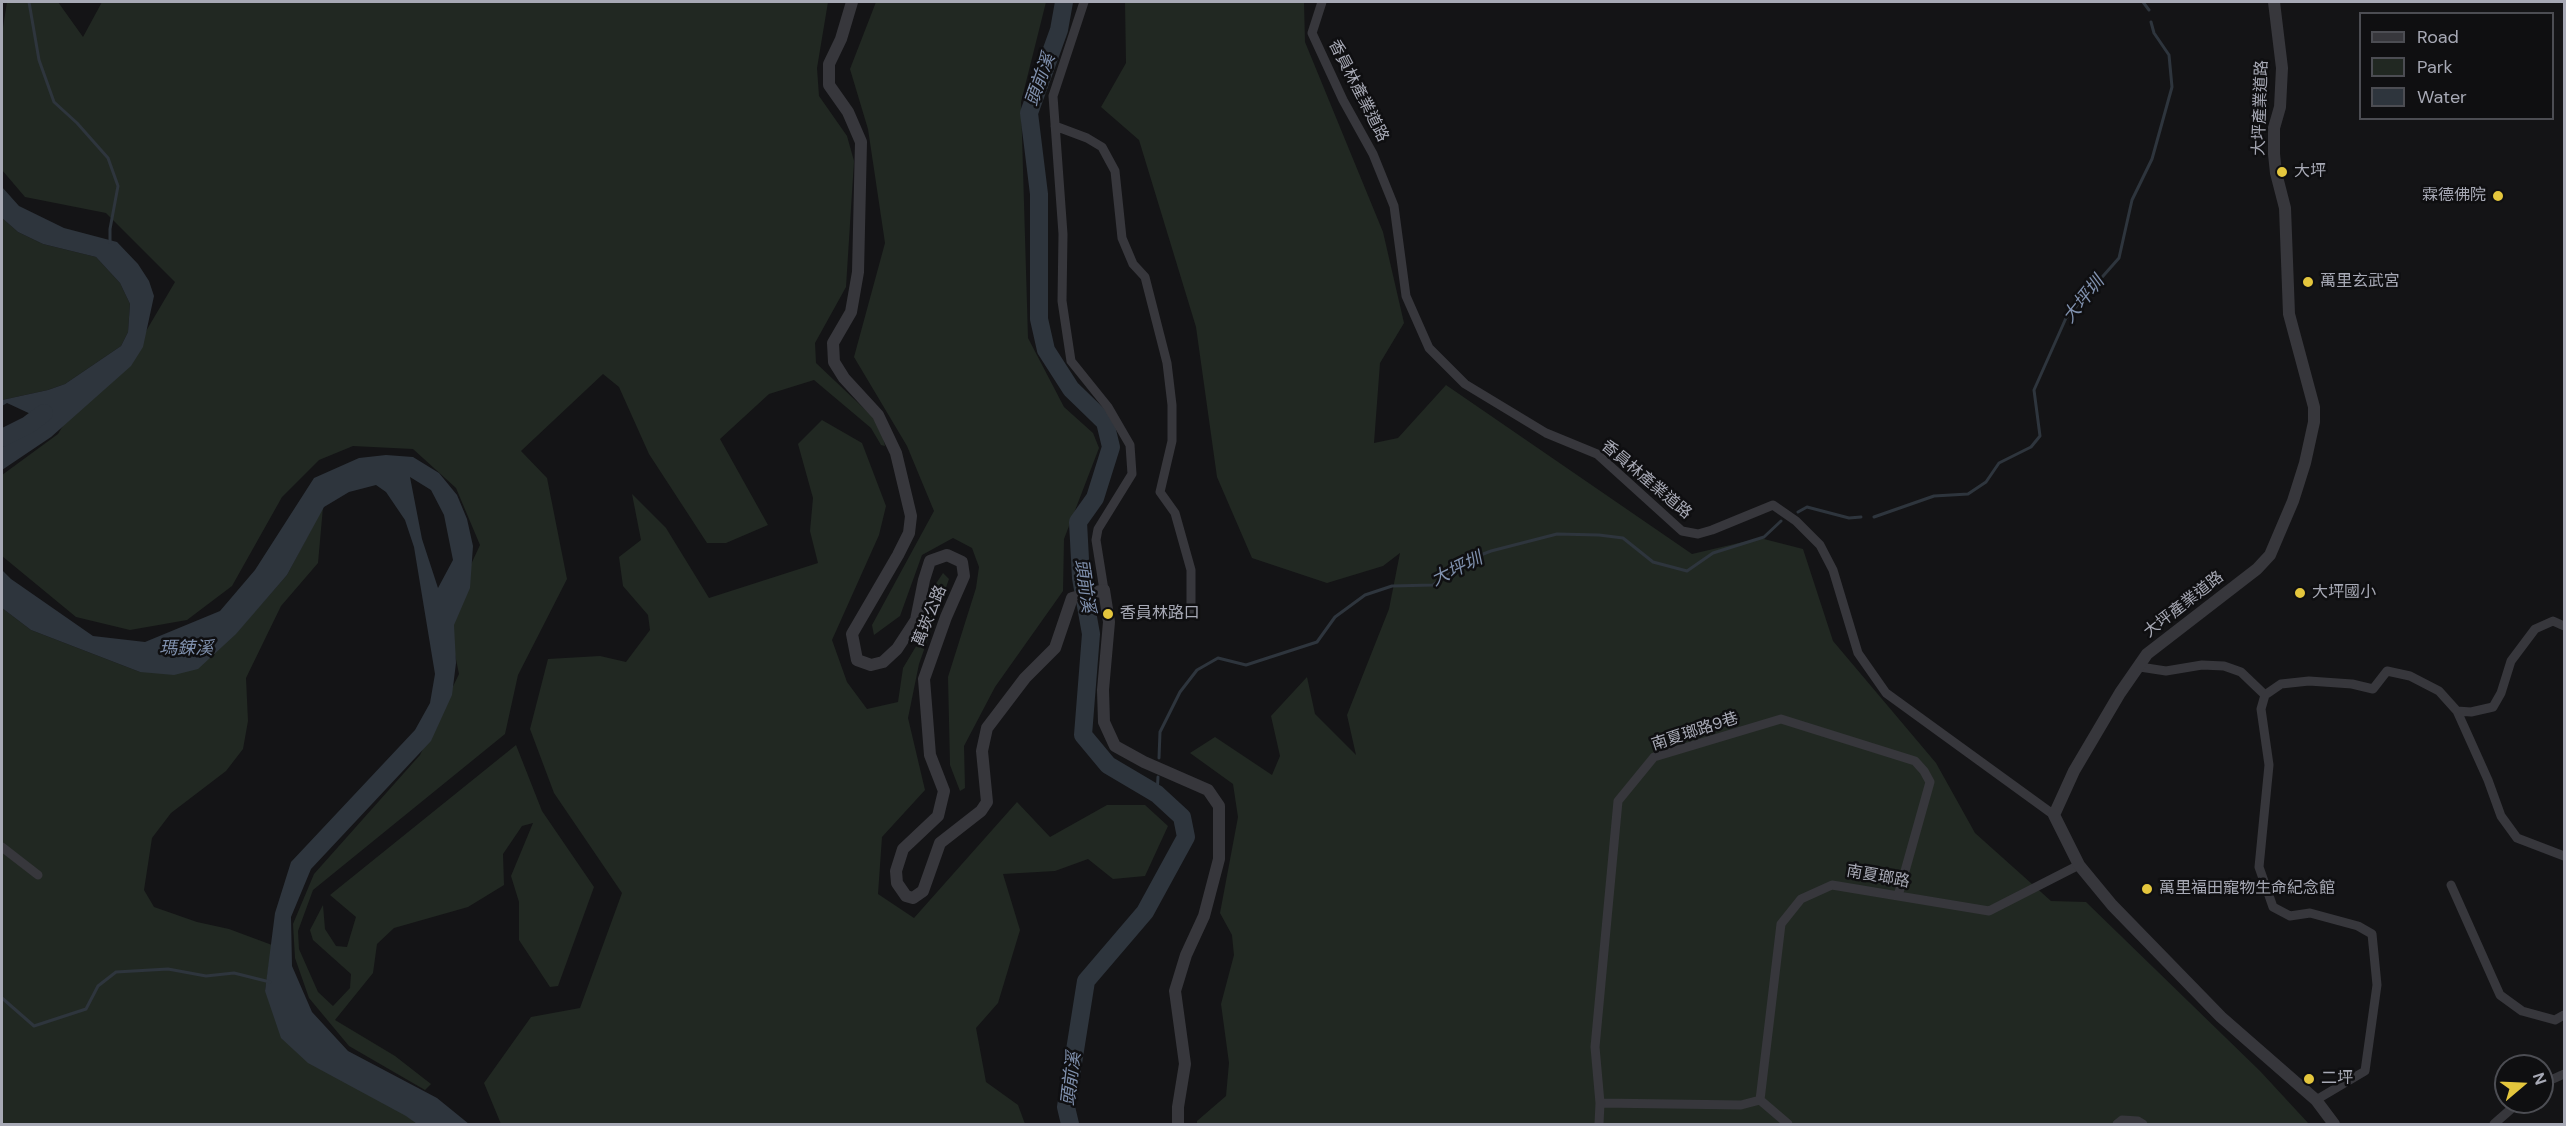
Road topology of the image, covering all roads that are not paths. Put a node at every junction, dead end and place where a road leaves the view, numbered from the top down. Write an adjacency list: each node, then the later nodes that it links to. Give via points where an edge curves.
1 (852, 2): 6 (street, 萬崁公路, via 829,64 829,85 848,112 861,142 858,272 851,312 833,343 834,362 878,415 896,453 911,516 902,548 852,634 857,660 871,665 883,662 897,650 916,620 930,561 947,555 962,562 964,576 924,679 930,755 944,791 938,816 903,849 896,872 897,883 906,896 913,898 923,891 940,843 987,802 982,751 987,728 1025,678 1055,648 1072,598)
2 (1084, 2): 5 (street, via 1053,96)
3 (1322, 2): 12 (street, 香員林產業道路, via 1312,33 1373,154 1394,206 1406,296 1429,348 1465,384 1546,433 1597,454 1682,531 1698,534 1712,530 1773,505 1796,521 1820,545 1833,570 1858,653 1886,693)
4 (2274, 2): 9 (street, 大坪產業道路, via 2282,68 2274,154 2286,208 2289,314 2314,422 2293,501 2270,555 2147,654)
5 (1054, 126): 6 (street, via 1063,234 1062,301 1071,361 1108,407 1130,445 1132,474 1098,529 1096,540); 7 (street, via 1102,147 1115,171 1122,238 1132,264 1145,277 1167,363 1172,405 1172,441 1160,492 1175,513 1191,570)
6 (1104, 590): 24 (street, via 1109,622 1104,722 1115,746 1208,790 1219,806 1219,859 1204,916 1186,954 1175,991 1185,1064)
7 (1191, 614)
8 (2565, 626): 11 (street, via 2553,621 2535,629 2511,661 2493,706)
9 (2140, 667): 10 (street, via 2166,672 2202,664 2224,666 2241,672); 12 (street, 大坪產業道路, via 2074,771)
10 (2265, 694): 11 (street, via 2281,684 2309,681 2373,689 2387,671 2410,676 2439,691); 21 (street, via 2261,709 2269,765 2259,867 2273,907 2290,916 2310,913 2358,926 2372,934 2377,985 2365,1071)
11 (2457, 711): 14 (street, via 2501,816 2517,838)
12 (2054, 815): 15 (street)
13 (2, 847): 16 (street)
14 (2565, 856)
15 (2079, 865): 18 (street, 南夏瑯路, via 1989,911); 21 (street, via 2221,1017)
16 (38, 875)
17 (2451, 885): 19 (street, via 2500,995 2522,1011 2555,1020)
18 (1898, 896): 20 (street, 南夏瑯路, via 1832,885 1801,899 1781,924); 22 (street, 南夏瑯路9巷, via 1930,782 1915,761 1781,719 1654,758 1618,801 1595,1047)
19 (2565, 1015)
20 (1760, 1100): 22 (street, via 1741,1105); 26 (street)
21 (2316, 1100): 29 (street)
22 (1600, 1103): 25 (street)
23 (2506, 1114): 30 (street)
24 (1178, 1125)
25 (1599, 1125)
26 (1788, 1125)
27 (2117, 1125): 28 (street, via 2122,1120)
28 (2143, 1125)
29 (2334, 1125)
30 (2494, 1125)

